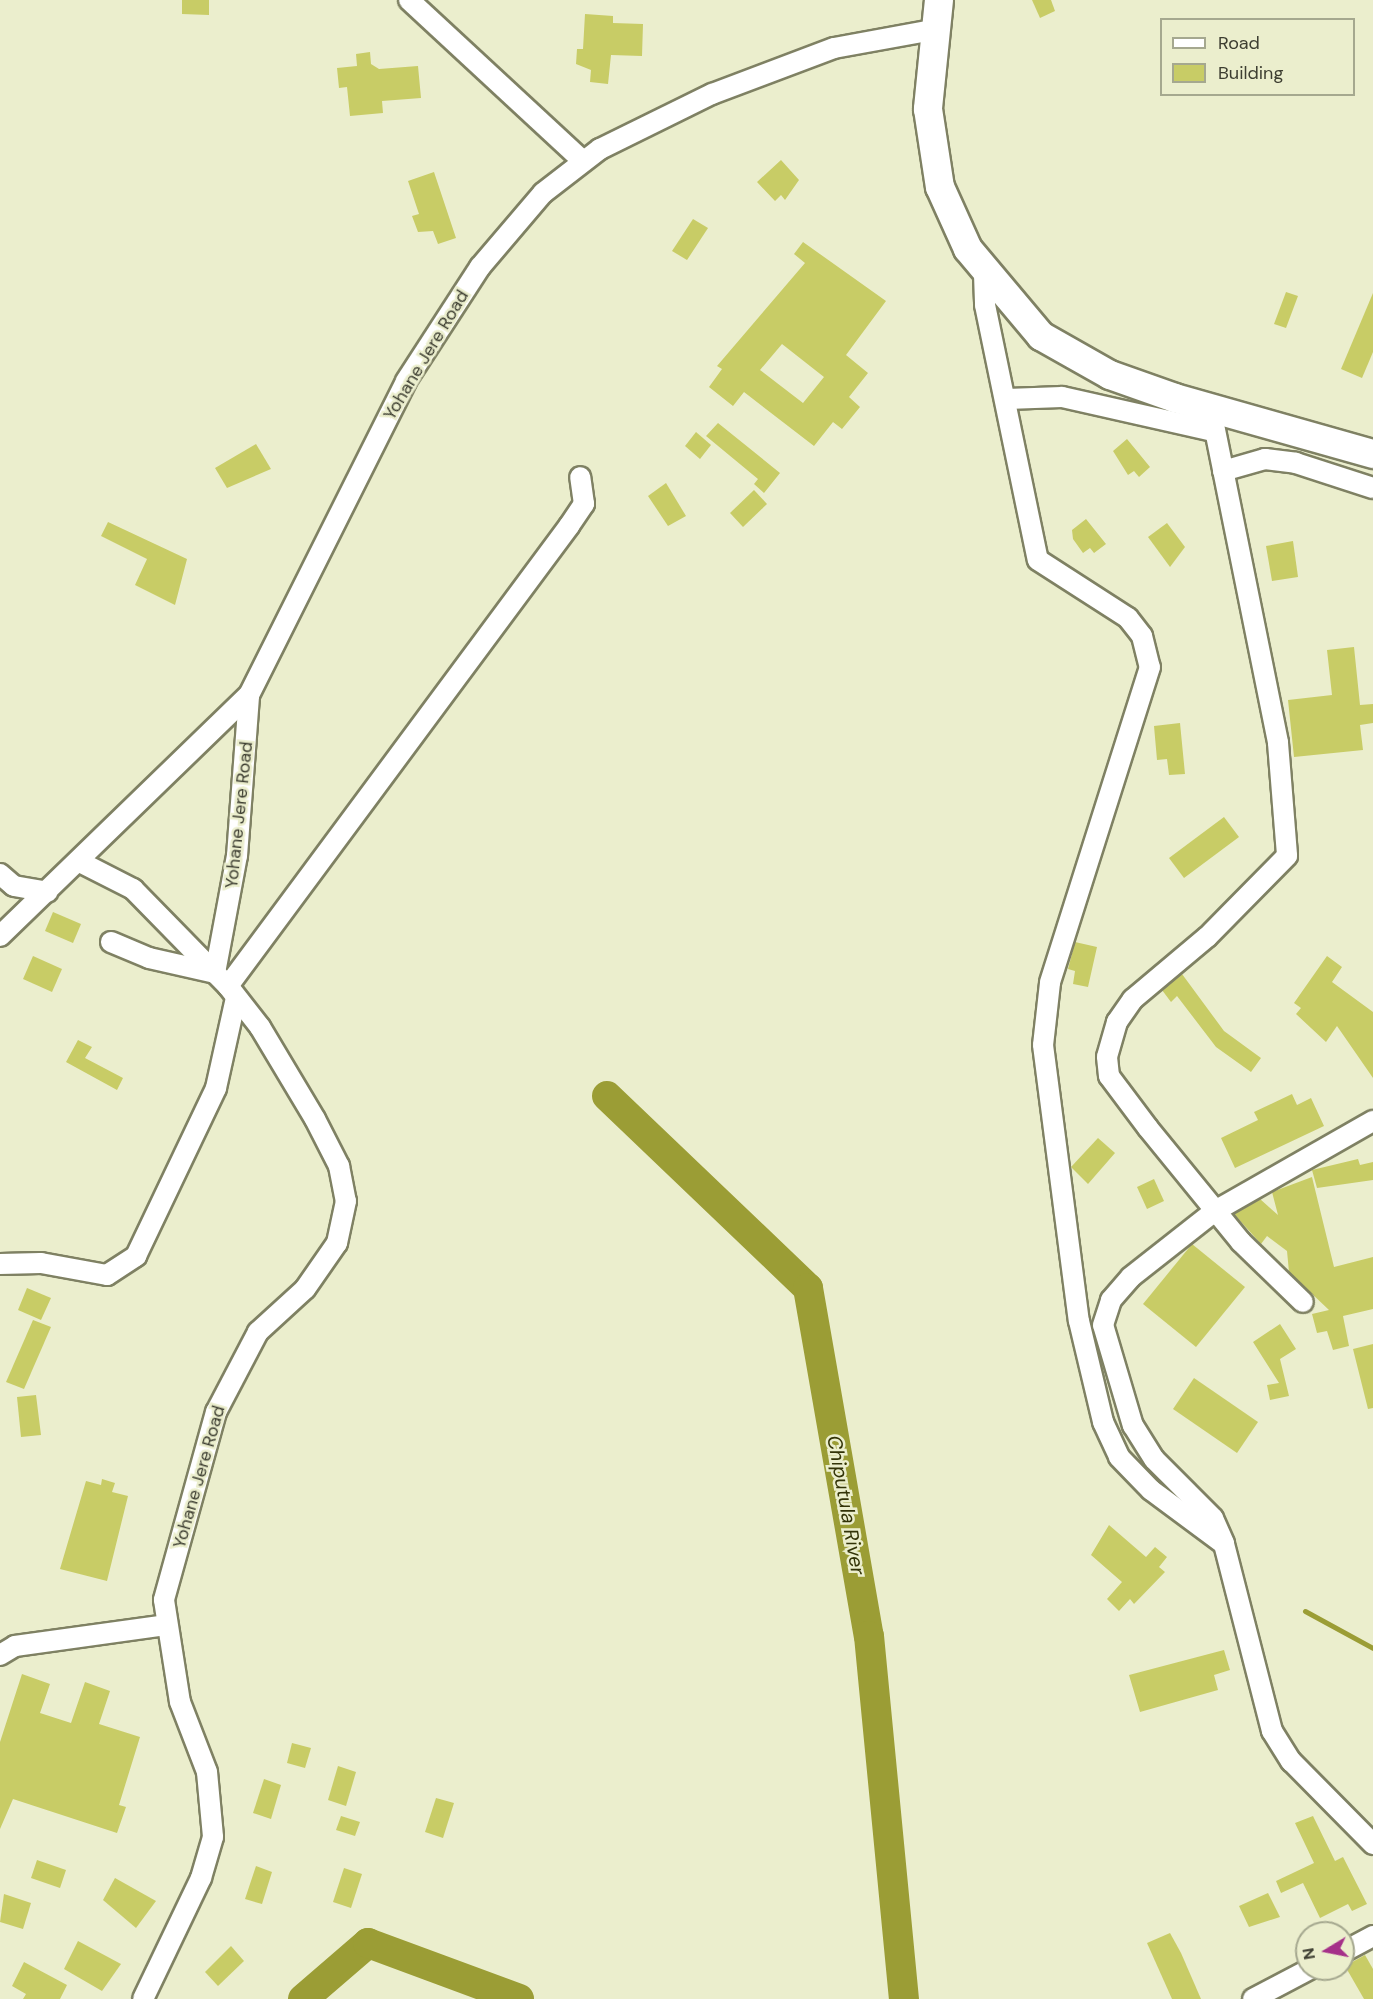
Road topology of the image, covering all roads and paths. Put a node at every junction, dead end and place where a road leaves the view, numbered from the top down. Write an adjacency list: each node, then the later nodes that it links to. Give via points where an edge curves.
1 (410, 0): 4 (street)
2 (939, 0): 3 (street)
3 (933, 30): 4 (street, Yohane Jere Road, via 854,43 790,63 693,102); 5 (street, via 928,109 935,164 958,233)
4 (582, 160): 12 (street, Yohane Jere Road, via 543,193 480,267 405,381)
5 (984, 274): 6 (street, via 985,305); 7 (street, via 1041,336 1110,375)
6 (1007, 399): 7 (street, via 1062,397); 23 (street, via 1038,560 1128,618 1142,636 1150,667 1050,983 1044,1034 1079,1321 1103,1422 1119,1458 1151,1490)
7 (1212, 421): 8 (street); 9 (street)
8 (1373, 454)
9 (1223, 471): 11 (street, via 1265,459 1296,463); 20 (street, via 1278,743 1287,856 1207,938 1133,999 1117,1022 1107,1057 1109,1076)
10 (580, 477): 18 (street, via 584,504 569,526)
11 (1373, 488)
12 (249, 695): 13 (street); 18 (street, Yohane Jere Road)
13 (78, 861): 15 (street); 18 (street, Yohane Jere Road, via 133,889)
14 (0, 874): 15 (street, via 14,886)
15 (47, 892): 16 (street)
16 (0, 936)
17 (111, 942): 18 (street)
18 (226, 986): 21 (street, via 216,1088 136,1256 107,1275 41,1263); 24 (street, Yohane Jere Road, via 260,1027 315,1119 339,1166 346,1201 337,1243 305,1289 258,1332 216,1412 164,1600)
19 (1373, 1121): 20 (street)
20 (1215, 1211): 22 (street); 23 (street, via 1131,1277 1111,1300 1103,1326 1133,1426 1154,1459 1213,1518)
21 (0, 1264)
22 (1303, 1302)
23 (1224, 1544): 26 (street, via 1272,1731 1291,1761)
24 (166, 1625): 25 (street, via 15,1646); 30 (street, Yohane Jere Road, via 180,1702 207,1772 213,1837 201,1878)
25 (0, 1655)
26 (1373, 1844)
27 (1373, 1936): 28 (street)
28 (1355, 1946)
29 (1295, 1977): 31 (street)
30 (143, 1999)
31 (1253, 1999)

